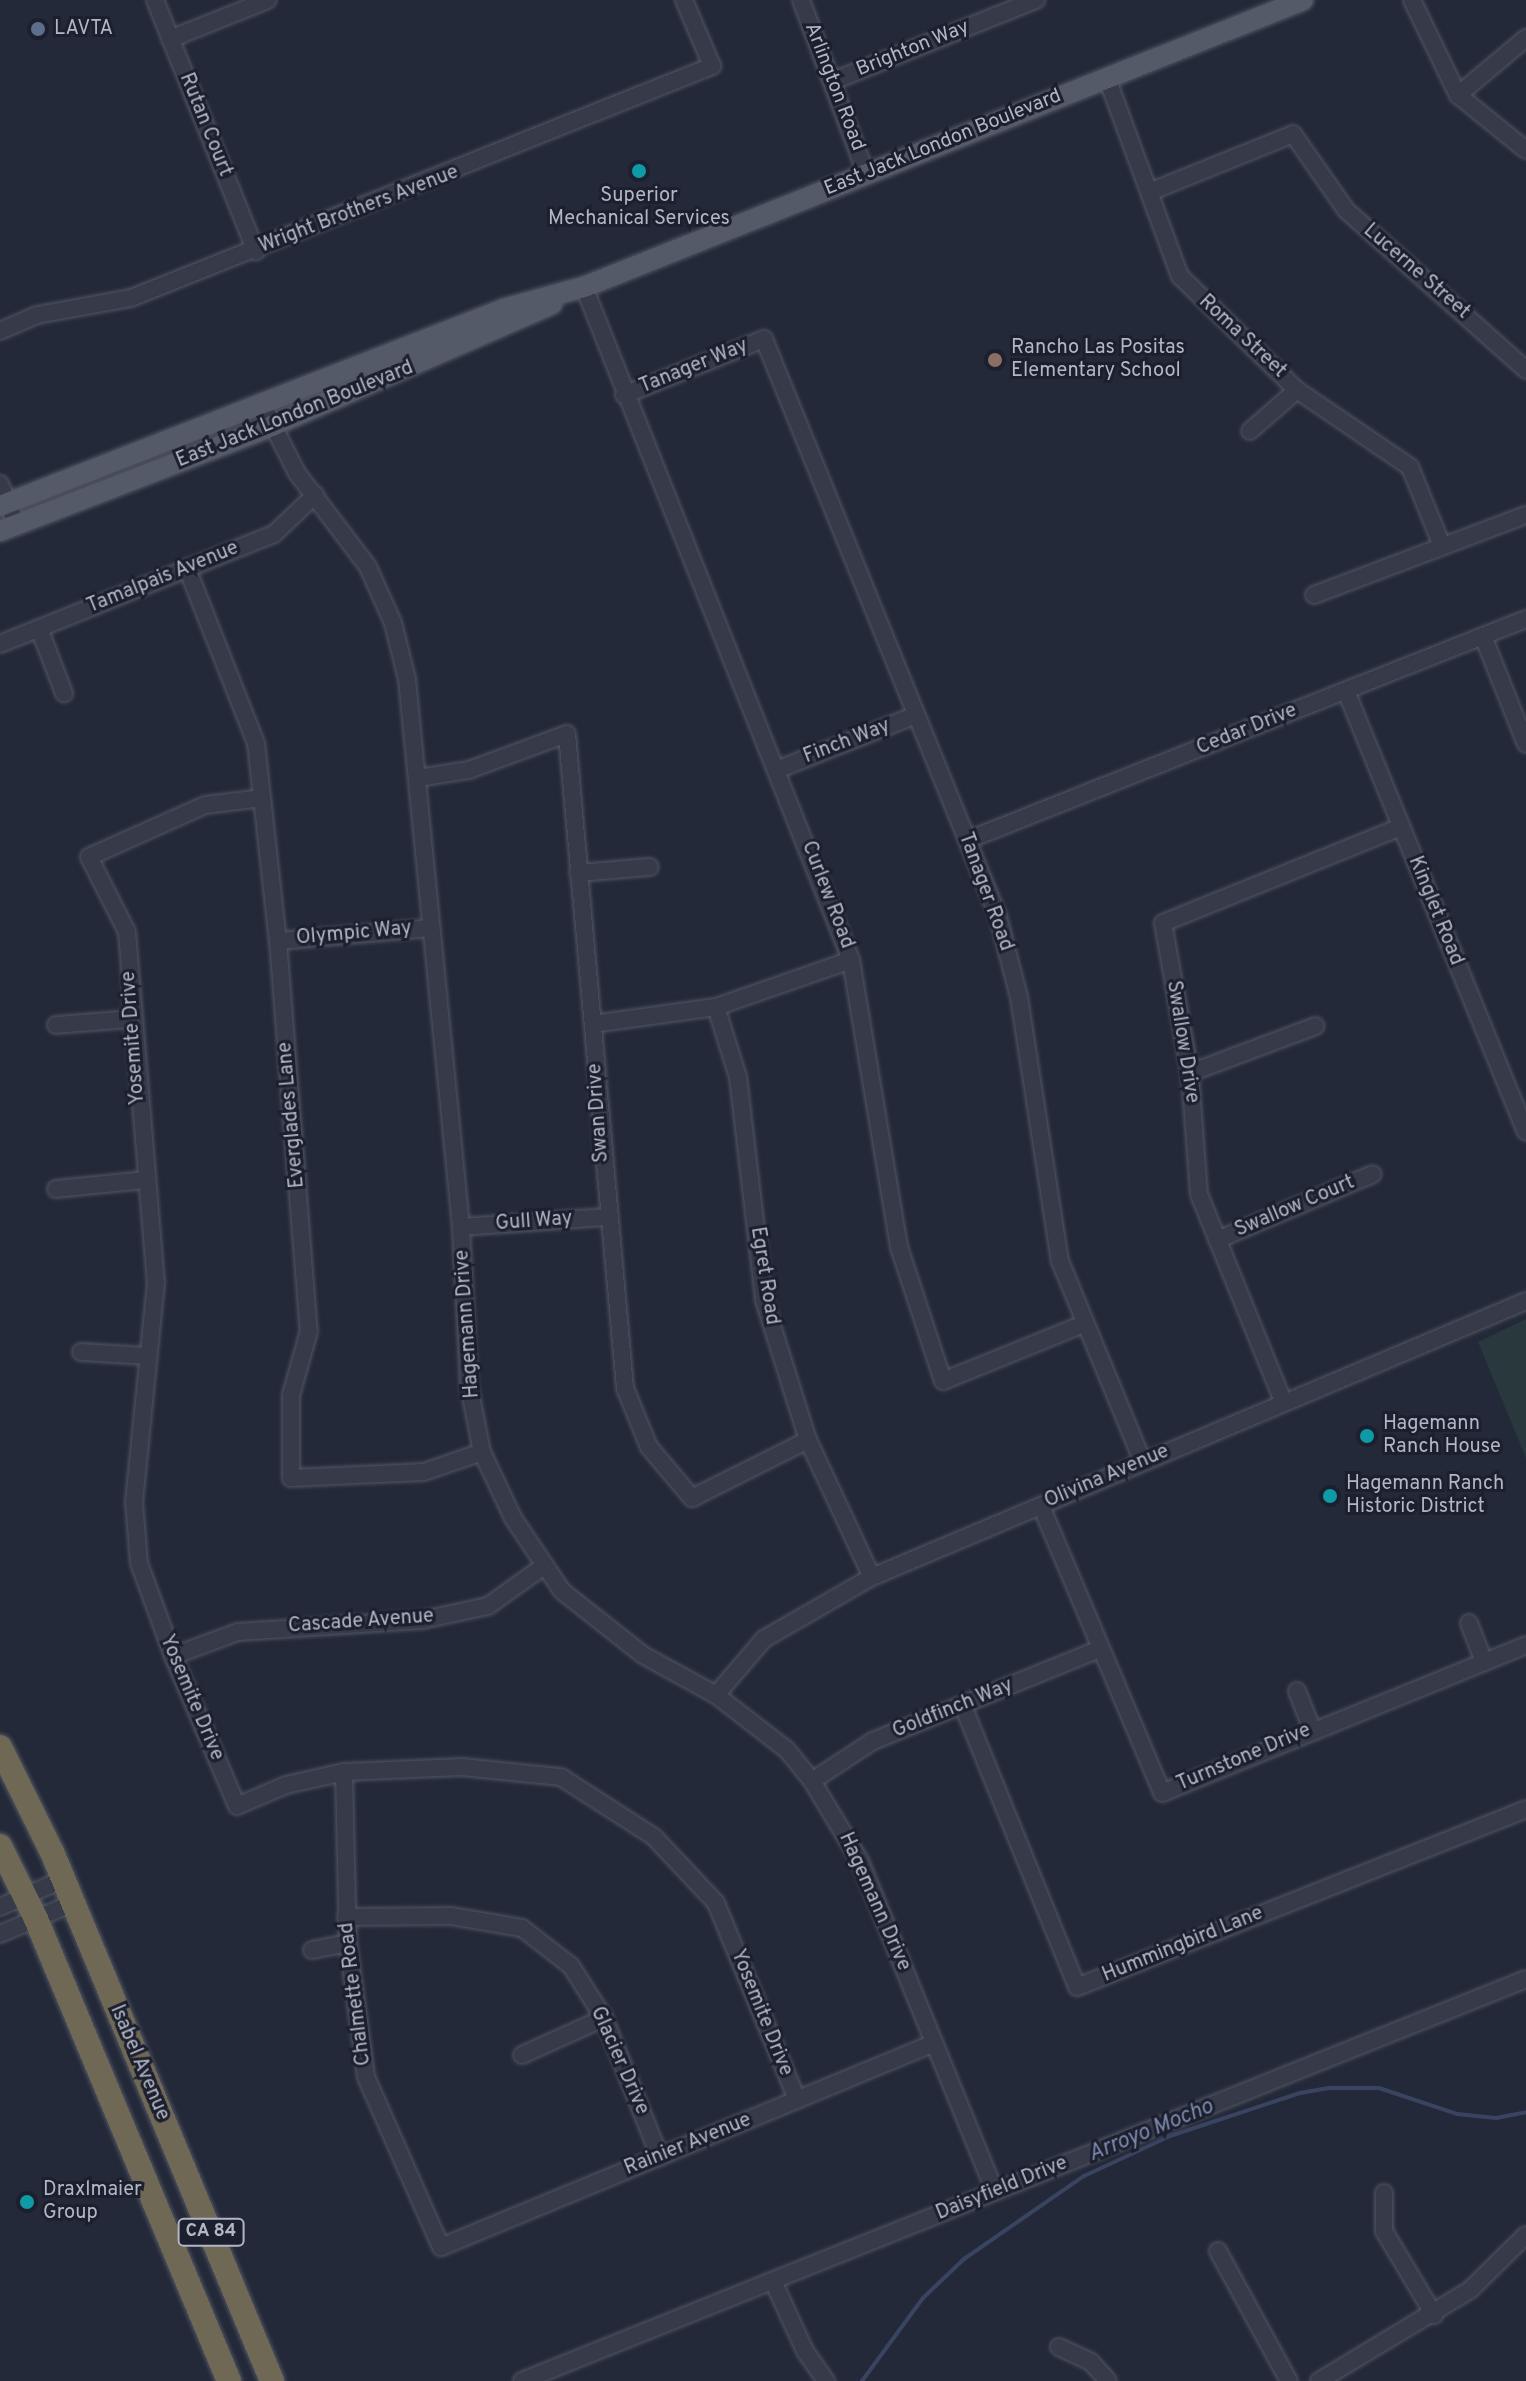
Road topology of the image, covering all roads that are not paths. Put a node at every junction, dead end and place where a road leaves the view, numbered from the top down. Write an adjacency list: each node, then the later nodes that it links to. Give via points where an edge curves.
1 (155, 0): 9 (street, Rutan Court)
2 (268, 0): 9 (street)
3 (684, 0): 16 (street, Wright Brothers Avenue, via 712,66)
4 (801, 0): 11 (street, Arlington Road)
5 (1036, 0): 11 (street, Brighton Way)
6 (1303, 0): 10 (main road, East Jack London Boulevard)
7 (1412, 0): 12 (street)
8 (1526, 38): 12 (street)
9 (170, 39): 16 (street, Rutan Court)
10 (1107, 78): 14 (main road, East Jack London Boulevard); 15 (street, Roma Street)
11 (833, 81): 14 (street, Arlington Road)
12 (1458, 95): 13 (street)
13 (1526, 150)
14 (866, 174): 17 (main road, East Jack London Boulevard)
15 (1152, 191): 20 (street, Lucerne Street, via 1293,134 1346,210); 21 (street, Roma Street, via 1180,276)
16 (256, 251): 18 (street, Wright Brothers Avenue, via 131,298 37,315)
17 (584, 287): 22 (street, Curlew Road); 23 (main road, East Jack London Boulevard, via 504,309); 24 (main road, East Jack London Boulevard, via 515,324)
18 (0, 331)
19 (764, 339): 22 (street, Tanager Way); 39 (street, Tanager Road)
20 (1526, 370)
21 (1297, 390): 25 (street); 30 (street, Roma Street, via 1410,467)
22 (624, 395): 41 (street, Curlew Road)
23 (262, 404): 24 (street, Hagemann Drive); 27 (main road, East Jack London Boulevard)
24 (274, 425): 26 (street, Hagemann Drive, via 297,473); 29 (main road, East Jack London Boulevard)
25 (1250, 431)
26 (315, 495): 31 (street, Tamalpais Avenue, via 274,534); 42 (street, Hagemann Drive, via 368,567 393,623 407,679)
27 (3, 498): 29 (street)
28 (1526, 515): 30 (street)
29 (9, 528)
30 (1442, 546): 32 (street)
31 (187, 568): 34 (street, Tamalpais Avenue); 43 (street, Everglades Lane, via 256,743)
32 (1314, 595)
33 (1526, 619): 35 (street, Cedar Drive)
34 (39, 628): 36 (street, Tamalpais Avenue); 38 (street)
35 (1483, 636): 37 (street, Cedar Drive); 40 (street)
36 (0, 644)
37 (1346, 691): 44 (street, Kinglet Road); 45 (street, Cedar Drive)
38 (64, 693)
39 (916, 715): 41 (street, Finch Way); 45 (street, Tanager Road)
40 (1526, 744)
41 (779, 769): 50 (street, Curlew Road)
42 (418, 778): 47 (street, Swan Drive, via 469,770 567,734); 48 (street, Hagemann Drive)
43 (262, 798): 49 (street, Everglades Lane); 52 (street, Yosemite Drive, via 205,805 89,857 127,932)
44 (1401, 827): 56 (street, Swallow Drive, via 1163,923); 57 (street, Kinglet Road)
45 (968, 840): 65 (street, Tanager Road, via 998,916 1019,997 1060,1261)
46 (650, 867): 47 (street)
47 (578, 873): 53 (street, Swan Drive)
48 (431, 928): 49 (street, Olympic Way); 62 (street, Hagemann Drive)
49 (278, 941): 70 (street, Everglades Lane, via 309,1331 291,1395 291,1478 424,1472)
50 (851, 960): 51 (street); 65 (street, Curlew Road, via 899,1247 943,1381)
51 (716, 1007): 53 (street); 69 (street, Egret Road, via 738,1077 764,1300)
52 (133, 1019): 54 (street); 59 (street, Yosemite Drive)
53 (593, 1024): 61 (street, Swan Drive)
54 (56, 1025)
55 (1316, 1026): 56 (street)
56 (1190, 1073): 63 (street, Swallow Drive, via 1199,1194)
57 (1526, 1132)
58 (1373, 1174): 63 (street, Swallow Court)
59 (145, 1180): 60 (street); 67 (street, Yosemite Drive, via 156,1282)
60 (56, 1189)
61 (606, 1217): 62 (street, Gull Way); 69 (street, Swan Drive, via 625,1388 649,1447 692,1498)
62 (461, 1227): 70 (street, Hagemann Drive, via 469,1386)
63 (1217, 1240): 68 (street, Swallow Drive)
64 (1526, 1301): 68 (street, Olivina Avenue)
65 (1086, 1323): 71 (street, Tanager Road)
66 (81, 1352): 67 (street)
67 (147, 1356): 78 (street, Yosemite Drive, via 134,1501 139,1563)
68 (1283, 1401): 71 (street, Olivina Avenue)
69 (808, 1440): 74 (street, Egret Road)
70 (482, 1452): 73 (street, Hagemann Drive)
71 (1143, 1462): 72 (street, Olivina Avenue)
72 (1041, 1506): 74 (street, Olivina Avenue); 77 (street, Turnstone Drive)
73 (541, 1568): 78 (street, Cascade Avenue, via 488,1606 423,1620 238,1632); 81 (street, Hagemann Drive, via 643,1655)
74 (872, 1577): 81 (street, Olivina Avenue, via 764,1639)
75 (1469, 1623): 79 (street)
76 (1526, 1645): 79 (street, Turnstone Drive)
77 (1100, 1649): 82 (street, Goldfinch Way); 83 (street, Turnstone Drive, via 1162,1793)
78 (173, 1656): 85 (street, Yosemite Drive, via 237,1806 286,1785)
79 (1484, 1662): 83 (street, Turnstone Drive)
80 (1297, 1691): 83 (street)
81 (716, 1695): 86 (street, Hagemann Drive, via 787,1750)
82 (963, 1706): 86 (street, Goldfinch Way, via 873,1741); 87 (street, Hummingbird Lane, via 1077,1987)
83 (1312, 1729)
84 (0, 1747): 89 (highway, Isabel Avenue / CA 84)
85 (344, 1772): 93 (street, Chalmette Road); 102 (street, Yosemite Drive, via 462,1767 561,1777 654,1837 716,1903)
86 (812, 1781): 100 (street, Hagemann Drive, via 860,1861)
87 (1526, 1809)
88 (0, 1846): 90 (highway, Isabel Avenue)
89 (62, 1880): 90 (street); 91 (highway, Isabel Avenue / CA 84)
90 (23, 1897): 92 (street); 94 (highway, Isabel Avenue)
91 (73, 1903): 94 (street); 114 (highway, Isabel Avenue / CA 84)
92 (0, 1907)
93 (346, 1917): 96 (street, Chalmette Road); 99 (street, Glacier Drive, via 451,1916 522,1928 571,1966)
94 (36, 1919): 95 (street); 113 (highway, Isabel Avenue)
95 (0, 1934)
96 (348, 1943): 97 (street); 107 (street, Chalmette Road, via 366,2077)
97 (312, 1950)
98 (1526, 1979): 104 (street, Daisyfield Drive)
99 (604, 2018): 101 (street); 103 (street, Glacier Drive)
100 (934, 2043): 102 (street, Rainier Avenue); 104 (street, Hagemann Drive)
101 (522, 2055)
102 (797, 2100): 103 (street, Rainier Avenue)
103 (660, 2157): 107 (street, Rainier Avenue)
104 (995, 2192): 109 (street, Daisyfield Drive)
105 (1384, 2193): 110 (street, via 1384,2231)
106 (1526, 2235): 110 (street, via 1470,2290)
107 (441, 2247)
108 (1218, 2251): 117 (street)
109 (773, 2281): 112 (street); 115 (street, Daisyfield Drive)
110 (1434, 2315): 118 (street)
111 (1059, 2347): 116 (street, via 1091,2362)
112 (823, 2380)
113 (229, 2381)
114 (272, 2381)
115 (522, 2381)
116 (1108, 2381)
117 (1289, 2381)
118 (1319, 2381)

